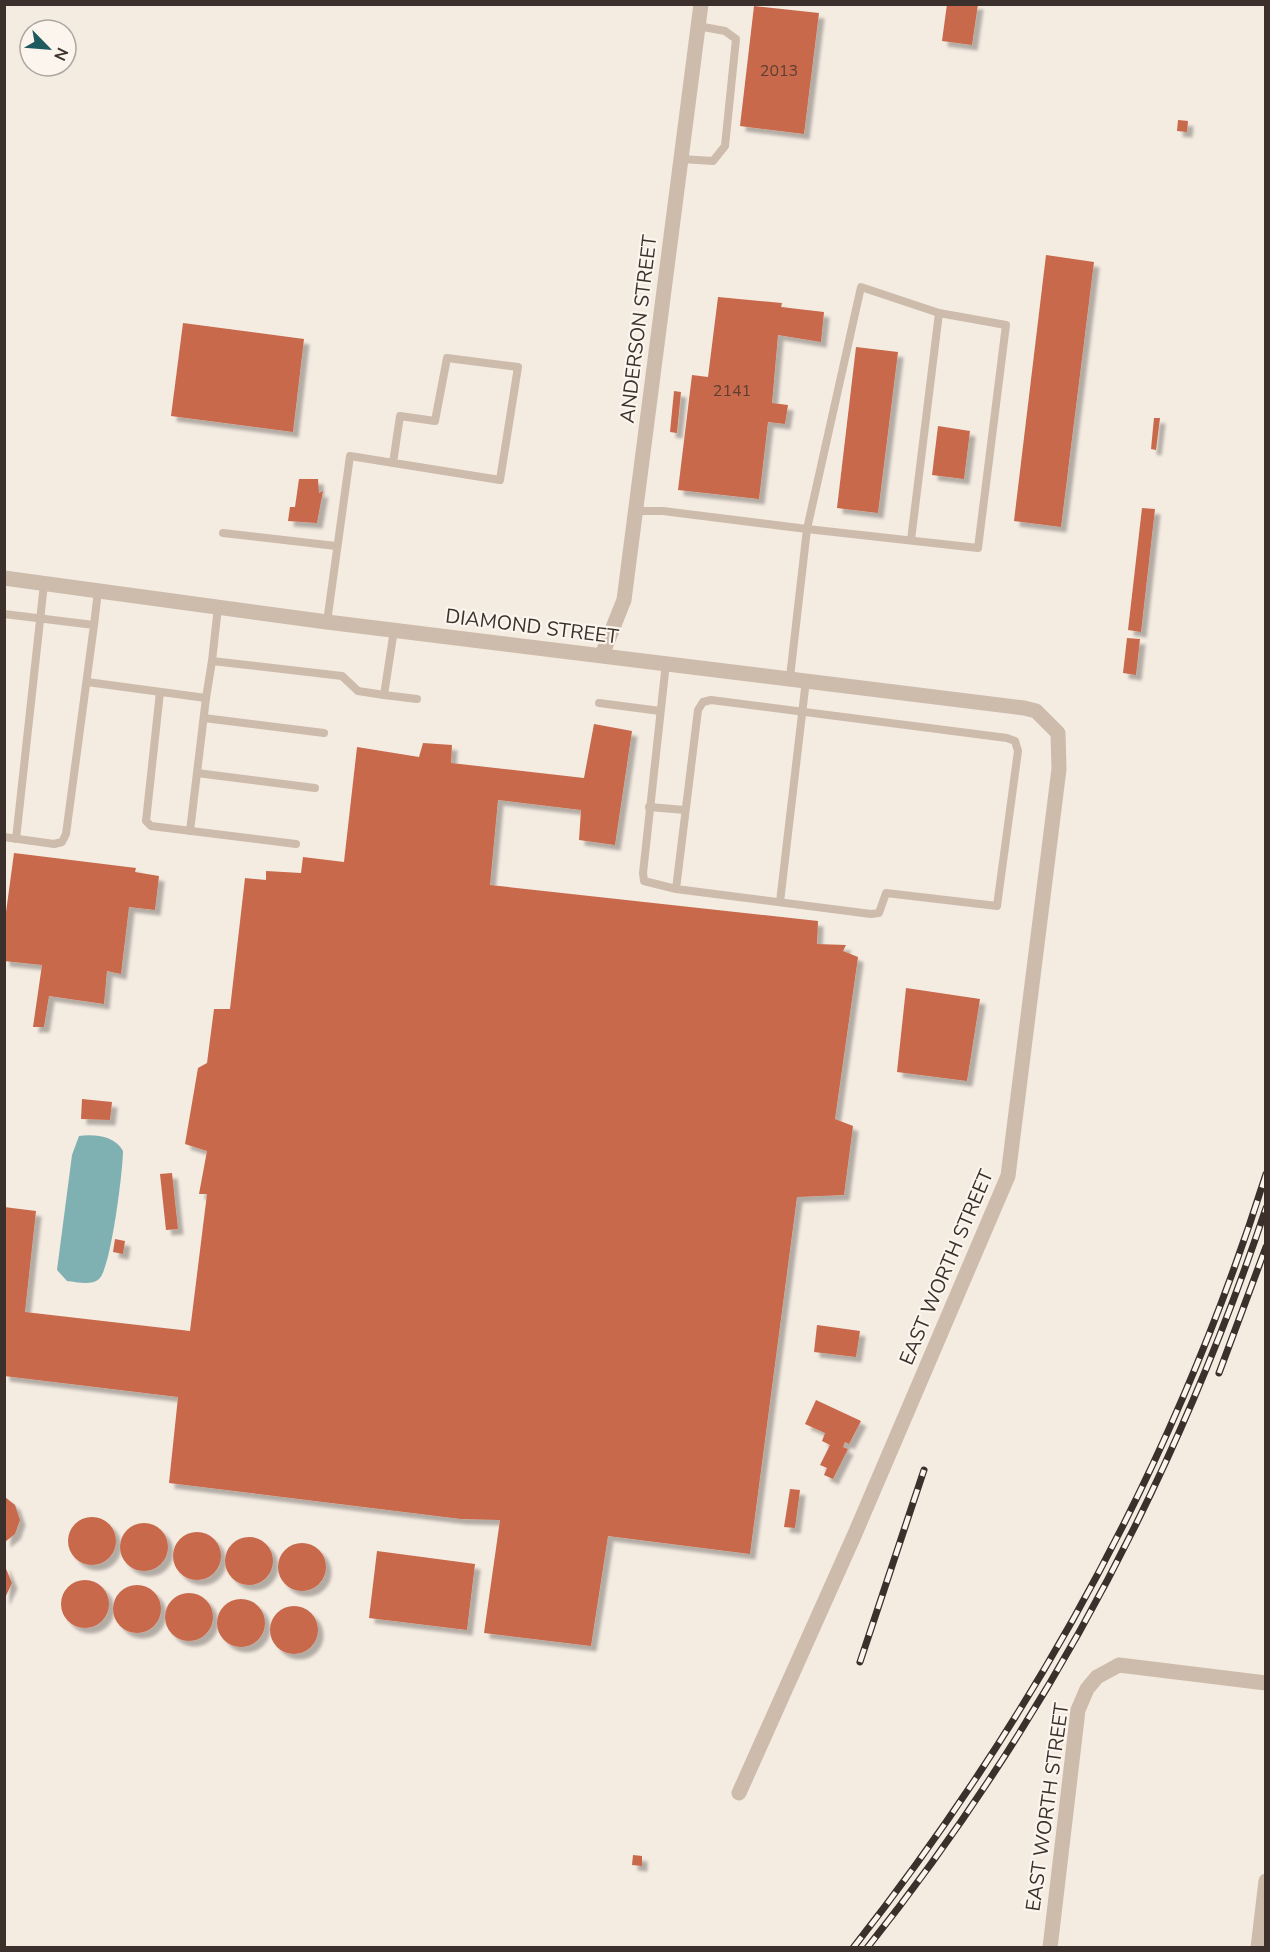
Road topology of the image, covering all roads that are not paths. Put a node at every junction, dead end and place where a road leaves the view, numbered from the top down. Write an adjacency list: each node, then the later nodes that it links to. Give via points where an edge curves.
1 (701, 4): 2 (street, ANDERSON STREET)
2 (698, 26): 3 (street, ANDERSON STREET); 3 (lane, via 725,31 736,39 725,146 713,161)
3 (681, 159): 6 (street, ANDERSON STREET)
4 (939, 313): 7 (lane, via 861,287); 9 (lane); 9 (lane, via 1006,325 1005,336 978,548)
5 (393, 463): 5 (lane, via 500,480 519,367 447,358 435,421 400,416); 10 (lane, via 350,456)
6 (635, 511): 7 (lane); 20 (street, ANDERSON STREET, via 624,600)
7 (807, 529): 9 (lane); 23 (lane)
8 (223, 532): 10 (lane)
9 (911, 540)
10 (336, 546): 17 (lane)
11 (4, 578): 12 (street, DIAMOND STREET)
12 (44, 584): 13 (street, DIAMOND STREET); 16 (lane)
13 (98, 591): 14 (street, DIAMOND STREET); 18 (lane)
14 (218, 607): 17 (street, DIAMOND STREET); 21 (lane)
15 (4, 614): 16 (lane)
16 (41, 619): 18 (lane); 41 (lane)
17 (327, 622): 19 (street, DIAMOND STREET)
18 (94, 625): 24 (lane)
19 (394, 630): 20 (street, DIAMOND STREET); 26 (lane)
20 (602, 655): 22 (street, DIAMOND STREET)
21 (212, 661): 26 (lane, via 342,676 358,691); 27 (lane)
22 (666, 663): 23 (street, DIAMOND STREET); 30 (lane)
23 (798, 678): 31 (lane); 33 (street, DIAMOND STREET, via 1024,708 1036,711)
24 (87, 682): 25 (lane); 41 (lane, via 66,834 62,842 54,844)
25 (160, 692): 27 (lane); 39 (lane, via 145,815 151,826)
26 (384, 696): 28 (lane)
27 (206, 698): 32 (lane)
28 (417, 699)
29 (599, 704): 30 (lane)
30 (660, 711): 37 (lane)
31 (804, 712): 38 (lane, via 703,702 698,710); 44 (lane); 44 (lane, via 1015,741 1018,751 1000,901 991,907 886,893 879,913 871,914)
32 (204, 718): 34 (lane); 35 (lane)
33 (1051, 724): 46 (street, EAST WORTH STREET, via 1058,733 1059,769 1008,1176)
34 (324, 733)
35 (197, 773): 36 (lane); 39 (lane)
36 (315, 788)
37 (649, 807): 38 (lane); 43 (lane, via 644,881)
38 (686, 810): 43 (lane)
39 (190, 831): 42 (lane)
40 (4, 837): 41 (lane)
41 (16, 839)
42 (296, 844)
43 (676, 889): 44 (lane)
44 (780, 903)
45 (1266, 1683): 48 (street, EAST WORTH STREET, via 1119,1665 1097,1677 1087,1689 1078,1710)
46 (740, 1793)
47 (1266, 1881): 49 (street)
48 (1050, 1947)
49 (1258, 1947)

